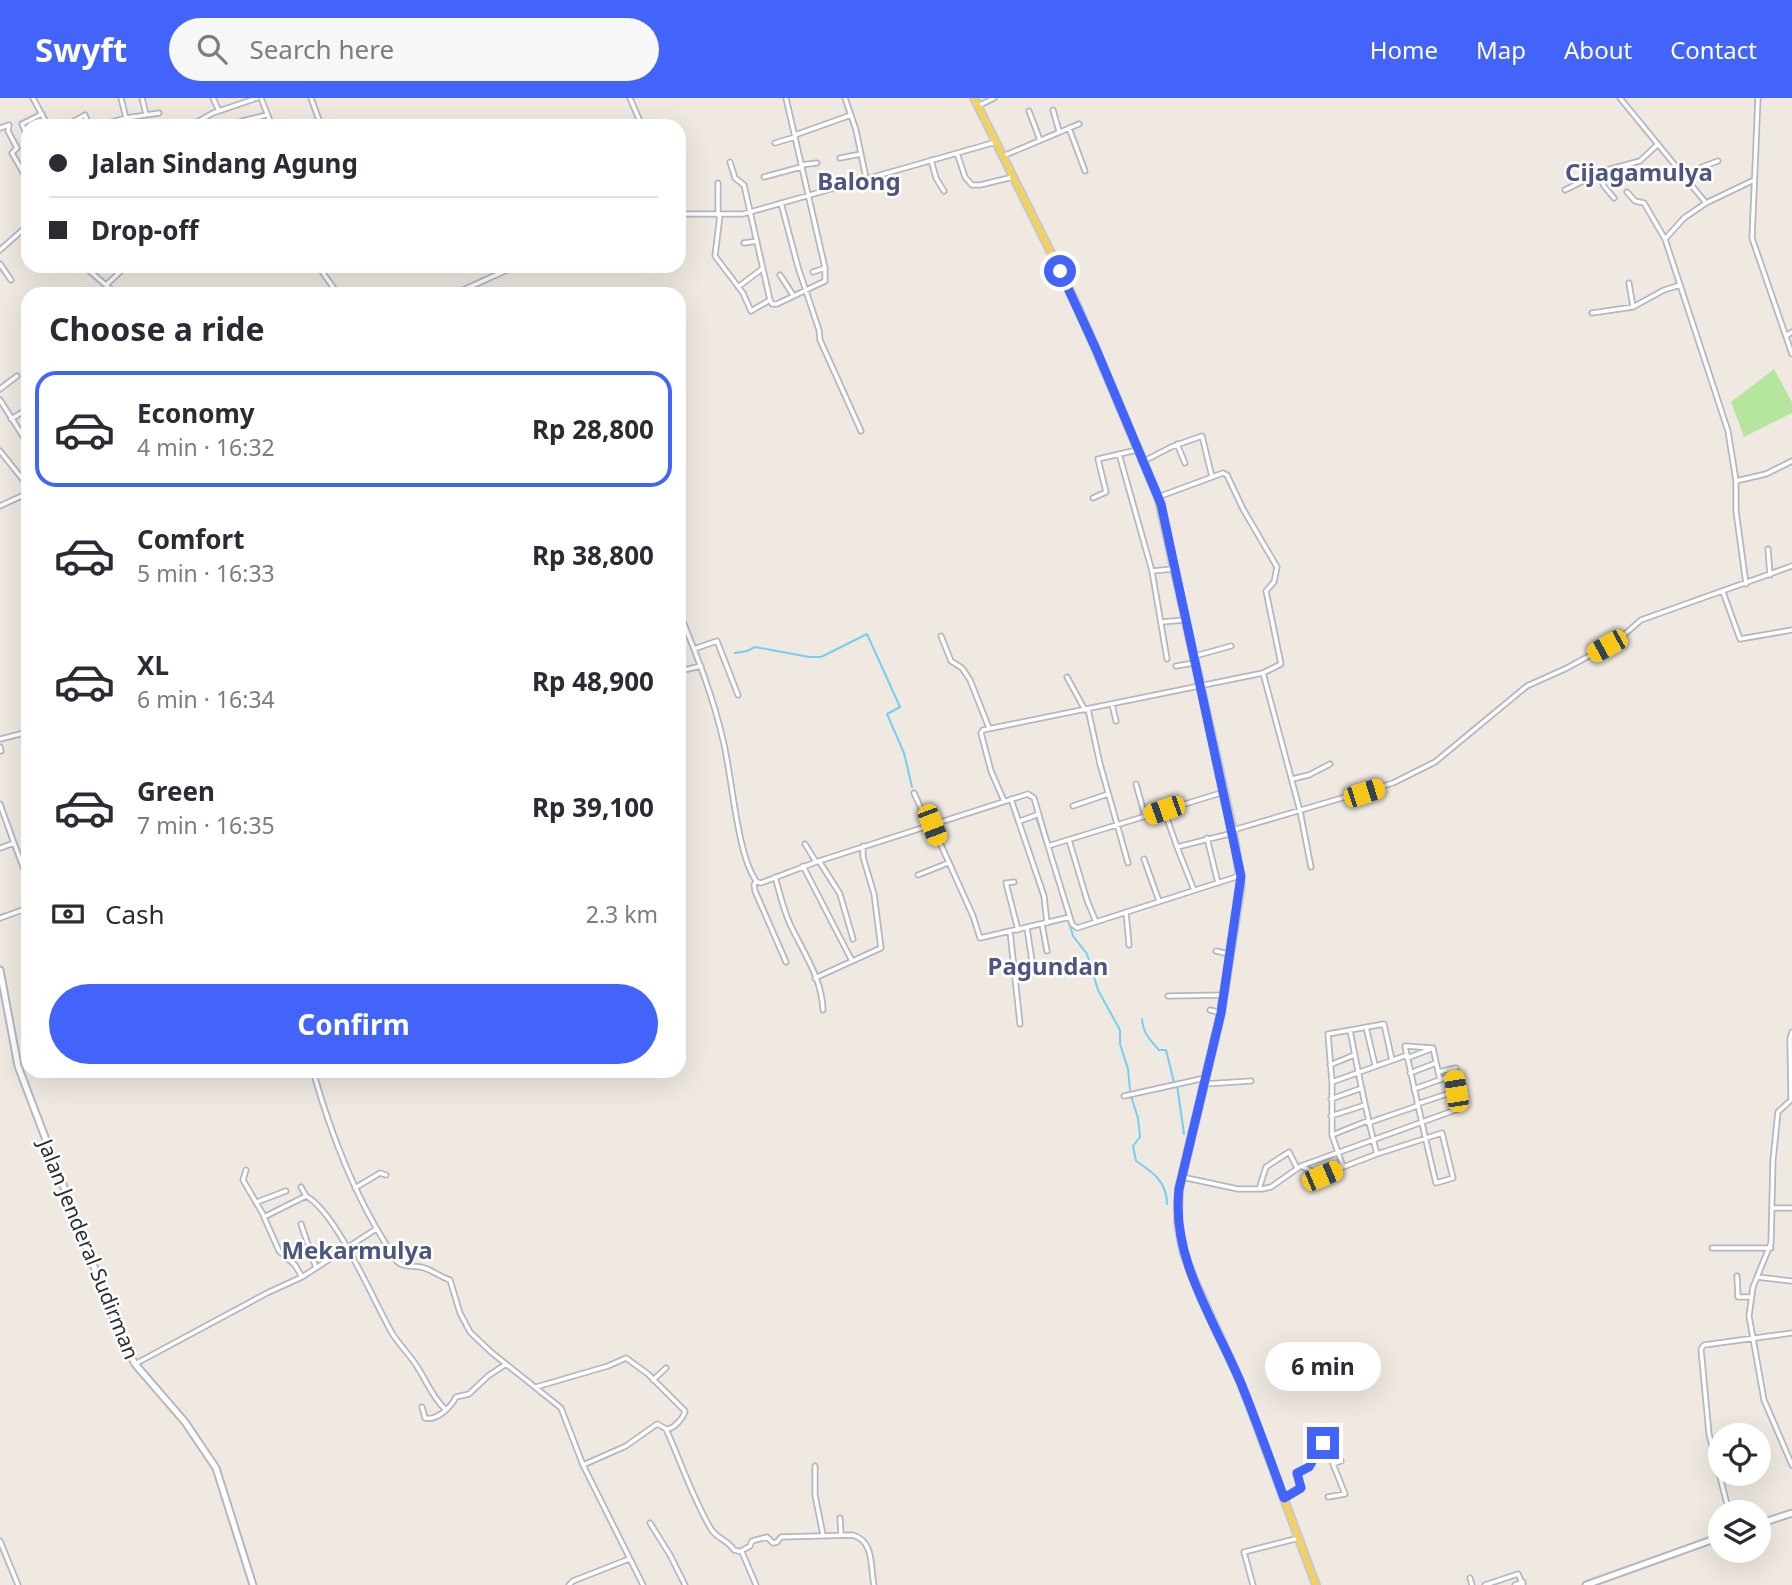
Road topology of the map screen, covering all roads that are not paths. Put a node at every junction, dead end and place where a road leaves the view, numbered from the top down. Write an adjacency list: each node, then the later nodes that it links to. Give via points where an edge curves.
1 (33, 98): 21 (street)
2 (121, 98): 25 (street)
3 (142, 98): 22 (street)
4 (214, 98): 18 (street)
5 (233, 98): 15 (street)
6 (259, 98): 15 (street); 23 (street)
7 (311, 98): 32 (street)
8 (630, 98): 33 (street)
9 (786, 98): 38 (street)
10 (845, 98): 24 (street)
11 (974, 98): 16 (main road)
12 (994, 98): 16 (street)
13 (1620, 98): 42 (street)
14 (1758, 98): 59 (street)
15 (235, 105): 18 (street)
16 (978, 106): 40 (main road)
17 (1053, 110): 37 (street)
18 (219, 111): 29 (street)
19 (1029, 111): 39 (street)
20 (159, 113): 22 (street)
21 (42, 114): 26 (street); 27 (street)
22 (145, 114): 25 (street)
23 (268, 115): 30 (street); 31 (street)
24 (851, 115): 38 (street); 44 (street)
25 (126, 118): 28 (street)
26 (32, 119)
27 (44, 119)
28 (122, 119)
29 (204, 119)
30 (251, 119)
31 (269, 119)
32 (319, 119)
33 (639, 119)
34 (1079, 124): 36 (street)
35 (0, 128): 52 (street, via 9,125 17,148 12,153)
36 (1069, 128): 37 (street); 53 (street)
37 (1059, 132): 39 (street)
38 (795, 136): 41 (street); 51 (street)
39 (1041, 140): 45 (street)
40 (996, 142): 43 (street); 45 (main road)
41 (775, 143)
42 (1658, 144): 54 (street, via 1633,164); 58 (street)
43 (957, 153): 47 (street); 56 (street, via 972,185)
44 (861, 154): 46 (street); 57 (street)
45 (1003, 156): 56 (main road)
46 (840, 158)
47 (930, 160): 57 (street); 62 (street)
48 (1718, 161): 58 (street)
49 (730, 162): 68 (street, via 735,178 744,186)
50 (817, 163): 51 (street)
51 (801, 166): 55 (street); 64 (street)
52 (21, 169)
53 (1085, 171)
54 (1598, 173): 61 (street); 65 (street)
55 (764, 177)
56 (1014, 177): 106 (main road, via 1077,305)
57 (866, 178): 64 (street)
58 (1685, 179): 67 (street)
59 (1753, 180): 67 (street); 96 (street, via 1752,241)
60 (718, 183): 70 (street)
61 (1565, 190)
62 (944, 191)
63 (1627, 192): 72 (street, via 1644,203)
64 (807, 195): 66 (street); 77 (street)
65 (1614, 198)
66 (781, 203): 68 (street); 90 (street)
67 (1706, 203): 72 (street)
68 (751, 212): 70 (street); 73 (street)
69 (686, 214): 70 (street)
70 (719, 215): 89 (street, via 715,256)
71 (21, 231): 75 (street)
72 (1665, 239): 86 (street)
73 (757, 241): 74 (street); 78 (street)
74 (744, 243)
75 (0, 250)
76 (0, 264): 84 (street)
77 (825, 268): 79 (street); 90 (street, via 825,283)
78 (762, 269): 89 (street); 92 (street)
79 (813, 272)
80 (91, 273): 87 (street)
81 (119, 273): 87 (street)
82 (500, 273): 88 (street)
83 (780, 275): 91 (street)
84 (11, 280)
85 (1629, 284): 93 (street)
86 (1680, 285): 93 (street); 114 (street, via 1728,431)
87 (105, 286)
88 (470, 287)
89 (738, 287): 92 (street, via 751,311)
90 (806, 291): 91 (street); 103 (street, via 821,342)
91 (793, 295): 92 (street, via 777,304)
92 (770, 300)
93 (1633, 307): 94 (street)
94 (1592, 313)
95 (1792, 332): 96 (street)
96 (1786, 336): 97 (street)
97 (1792, 354)
98 (18, 376): 99 (street)
99 (0, 389)
100 (0, 400): 102 (street)
101 (21, 413): 102 (street)
102 (11, 419): 104 (street)
103 (861, 431)
104 (21, 434)
105 (1177, 444): 109 (street); 111 (street); 113 (street, via 1202,436)
106 (1139, 450): 108 (street); 109 (main road)
107 (0, 451): 112 (street)
108 (1119, 454): 117 (street, via 1098,459 1105,492); 122 (street)
109 (1143, 461): 116 (main road)
110 (1792, 461): 114 (street)
111 (1185, 463)
112 (21, 477)
113 (1212, 477): 116 (street); 138 (street, via 1225,474 1278,567 1266,593 1281,664)
114 (1736, 481): 124 (street)
115 (21, 496): 118 (street)
116 (1158, 497): 121 (main road)
117 (1093, 498)
118 (0, 506)
119 (1768, 550): 123 (street)
120 (1792, 566): 123 (street)
121 (1175, 569): 122 (street); 126 (main road)
122 (1152, 571): 127 (street)
123 (1770, 575): 124 (street)
124 (1746, 584): 125 (street)
125 (1723, 592): 129 (street, via 1741,639); 159 (street, via 1643,619 1618,640 1527,686 1435,762 1401,780)
126 (1186, 620): 127 (street); 134 (main road)
127 (1162, 622): 133 (street)
128 (686, 629): 132 (street)
129 (1792, 630)
130 (941, 636): 145 (street, via 951,661 970,680)
131 (1231, 646): 134 (street)
132 (694, 649): 135 (street); 141 (street, via 718,642)
133 (1167, 659)
134 (1195, 660): 136 (street); 140 (main road)
135 (701, 666): 137 (street); 184 (street, via 723,740 743,851)
136 (1176, 666)
137 (686, 670)
138 (1262, 673): 140 (street); 149 (street)
139 (1067, 677): 143 (street)
140 (1201, 687): 142 (street); 151 (main road)
141 (738, 695)
142 (1112, 704): 143 (street); 144 (street)
143 (1087, 709): 145 (street); 153 (street)
144 (1116, 721)
145 (989, 727): 155 (street, via 981,733)
146 (21, 734): 147 (street)
147 (0, 738)
148 (1329, 764): 149 (street)
149 (1292, 779): 159 (street)
150 (1136, 784): 161 (street)
151 (1224, 792): 158 (street); 165 (main road)
152 (914, 793): 163 (street)
153 (1108, 794): 157 (street); 164 (street)
154 (1012, 799): 155 (street); 160 (street, via 1031,794); 162 (street)
155 (1004, 801): 163 (street)
156 (0, 804): 168 (street)
157 (1073, 806)
158 (1164, 810): 161 (street); 172 (street)
159 (1300, 811): 165 (street); 180 (street)
160 (1036, 815): 162 (street); 171 (street)
161 (1145, 816): 164 (street)
162 (1020, 821): 194 (street, via 1044,896)
163 (931, 825): 170 (street); 177 (street)
164 (1117, 825): 167 (street); 178 (street)
165 (1233, 832): 166 (street); 182 (main road)
166 (1207, 838): 172 (street); 186 (street)
167 (1069, 840): 171 (street); 193 (street)
168 (14, 843): 173 (street); 176 (street)
169 (805, 844): 175 (street)
170 (863, 846): 175 (street); 203 (street, via 882,947)
171 (1048, 846): 191 (street)
172 (1177, 847): 187 (street)
173 (0, 848)
174 (1144, 859): 188 (street)
175 (818, 861): 179 (street); 198 (street, via 839,894)
176 (21, 862)
177 (948, 863): 181 (street); 197 (street, via 980,938)
178 (1128, 863)
179 (803, 866): 183 (street); 203 (street)
180 (1311, 867)
181 (918, 875)
182 (1241, 876): 186 (street); 202 (main road)
183 (775, 877): 184 (street); 207 (street)
184 (756, 881): 205 (street, via 755,891)
185 (1014, 882): 196 (street, via 1006,883)
186 (1218, 883): 187 (street)
187 (1194, 890): 188 (street)
188 (1159, 901): 190 (street)
189 (21, 910): 192 (street)
190 (1126, 912): 193 (street); 199 (street)
191 (1070, 917): 193 (street, via 1077,928); 194 (street)
192 (0, 918)
193 (1096, 922)
194 (1044, 923): 195 (street); 200 (street)
195 (1027, 928): 196 (street); 204 (street)
196 (1018, 930): 197 (street)
197 (1010, 931): 215 (street)
198 (853, 939)
199 (1129, 945)
200 (1046, 951)
201 (1216, 951): 202 (street)
202 (1231, 955): 208 (main road)
203 (852, 961): 207 (street)
204 (1032, 961)
205 (786, 962)
206 (0, 970): 209 (main road, Jalan Jenderal Sudirman)
207 (816, 978): 212 (street)
208 (1224, 995): 210 (street); 214 (main road)
209 (6, 996): 211 (street); 228 (main road, Jalan Jenderal Sudirman)
210 (1168, 996)
211 (0, 1004)
212 (823, 1010)
213 (1210, 1010): 214 (street)
214 (1221, 1013): 234 (main road)
215 (1020, 1024)
216 (1366, 1027): 217 (street); 222 (street, via 1384,1024); 225 (street)
217 (1350, 1030): 220 (street); 224 (street, via 1328,1034)
218 (1792, 1032): 263 (street, via 1791,1100 1778,1112)
219 (1433, 1048): 221 (street); 221 (street, via 1405,1046); 223 (street)
220 (1354, 1055): 224 (street); 227 (street)
221 (1407, 1056): 222 (street); 230 (street)
222 (1392, 1060): 225 (street)
223 (1436, 1063): 229 (street); 230 (street)
224 (1330, 1065): 236 (street)
225 (1375, 1065): 227 (street)
226 (1455, 1068): 229 (street)
227 (1358, 1071): 236 (street); 237 (street)
228 (21, 1072)
229 (1438, 1072): 233 (street)
230 (1410, 1073): 238 (street)
231 (23, 1078): 279 (main road, Jalan Jenderal Sudirman)
232 (315, 1078): 258 (street)
233 (1440, 1080): 238 (street); 239 (street, via 1453,1075)
234 (1206, 1081): 235 (street); 240 (street); 256 (main road)
235 (1251, 1081)
236 (1332, 1082): 241 (street)
237 (1362, 1088): 241 (street); 242 (street)
238 (1414, 1089): 243 (street)
239 (1456, 1091): 243 (street); 246 (street, via 1458,1110)
240 (1124, 1096)
241 (1331, 1098): 244 (street)
242 (1366, 1105): 244 (street); 245 (street)
243 (1417, 1105): 245 (street); 246 (street)
244 (1331, 1116): 247 (street)
245 (1367, 1122): 247 (street); 248 (street)
246 (1422, 1123): 248 (street); 249 (street)
247 (1332, 1135): 250 (street)
248 (1373, 1140): 250 (street); 251 (street)
249 (1425, 1140): 249 (street, via 1436,1184 1453,1178 1441,1133); 251 (street)
250 (1338, 1152): 252 (street); 253 (street)
251 (1377, 1154): 253 (street)
252 (1299, 1167): 253 (street, via 1322,1176); 259 (street, via 1271,1187); 259 (street, via 1289,1152 1266,1167)
253 (1343, 1167)
254 (246, 1170): 262 (street, via 243,1180)
255 (386, 1175): 258 (street, via 382,1172)
256 (1182, 1177): 259 (street); 293 (main road, via 1178,1212 1186,1258 1241,1382)
257 (301, 1187): 261 (street)
258 (355, 1188): 267 (street)
259 (1259, 1189)
260 (286, 1191): 262 (street)
261 (306, 1196): 265 (street); 270 (street, via 327,1216)
262 (257, 1202): 265 (street)
263 (1772, 1208): 264 (street); 269 (street)
264 (1792, 1208)
265 (264, 1216): 273 (street, via 279,1251)
266 (301, 1224): 271 (street)
267 (376, 1229): 270 (street); 280 (street, via 398,1262 450,1280 468,1329)
268 (1712, 1248): 269 (street)
269 (1771, 1248): 274 (street)
270 (347, 1249): 271 (street); 285 (street, via 394,1336)
271 (316, 1268): 273 (street)
272 (1737, 1276): 276 (street, via 1737,1295)
273 (302, 1277): 279 (street)
274 (1757, 1277): 275 (street); 276 (street)
275 (1792, 1281)
276 (1751, 1297): 278 (street)
277 (1792, 1334): 278 (street)
278 (1752, 1339): 290 (street, via 1764,1400); 294 (street, via 1701,1349 1709,1434)
279 (135, 1364): 312 (main road, Jalan Jenderal Sudirman, via 186,1422 216,1468)
280 (506, 1364): 283 (street); 285 (street)
281 (666, 1368): 282 (street)
282 (653, 1380): 283 (street, via 626,1358); 286 (street, via 685,1411 684,1418)
283 (536, 1387): 289 (street, via 564,1413)
284 (422, 1407): 285 (street, via 427,1419)
285 (445, 1409)
286 (666, 1429): 289 (street, via 657,1424 626,1446); 304 (street, via 711,1529)
287 (1341, 1461): 288 (street)
288 (1333, 1464): 292 (street, via 1345,1494); 293 (street, via 1323,1443 1309,1467 1297,1473 1301,1488)
289 (583, 1465): 305 (street)
290 (1792, 1465)
291 (816, 1466): 300 (street, via 815,1495)
292 (1328, 1497)
293 (1284, 1498): 301 (main road)
294 (1726, 1500)
295 (1792, 1513): 297 (main road)
296 (840, 1518): 299 (street)
297 (1771, 1520)
298 (650, 1523): 315 (street)
299 (841, 1534): 300 (street); 317 (street, via 859,1537 867,1545)
300 (823, 1535): 304 (street, via 782,1536 773,1543 767,1537)
301 (1299, 1538): 309 (main road); 318 (street, via 1244,1552)
302 (0, 1541): 311 (street)
303 (1708, 1541): 322 (main road)
304 (740, 1551): 316 (street)
305 (629, 1559): 306 (street); 308 (street)
306 (583, 1577): 313 (street); 314 (street)
307 (1470, 1578): 319 (street)
308 (641, 1584)
309 (1314, 1584)
310 (1523, 1584): 320 (street, via 1518,1574); 321 (street)
311 (18, 1585)
312 (253, 1585)
313 (569, 1585)
314 (586, 1585)
315 (685, 1585)
316 (756, 1585)
317 (874, 1585)
318 (1253, 1585)
319 (1472, 1585)
320 (1485, 1585)
321 (1515, 1585)
322 (1586, 1585)

